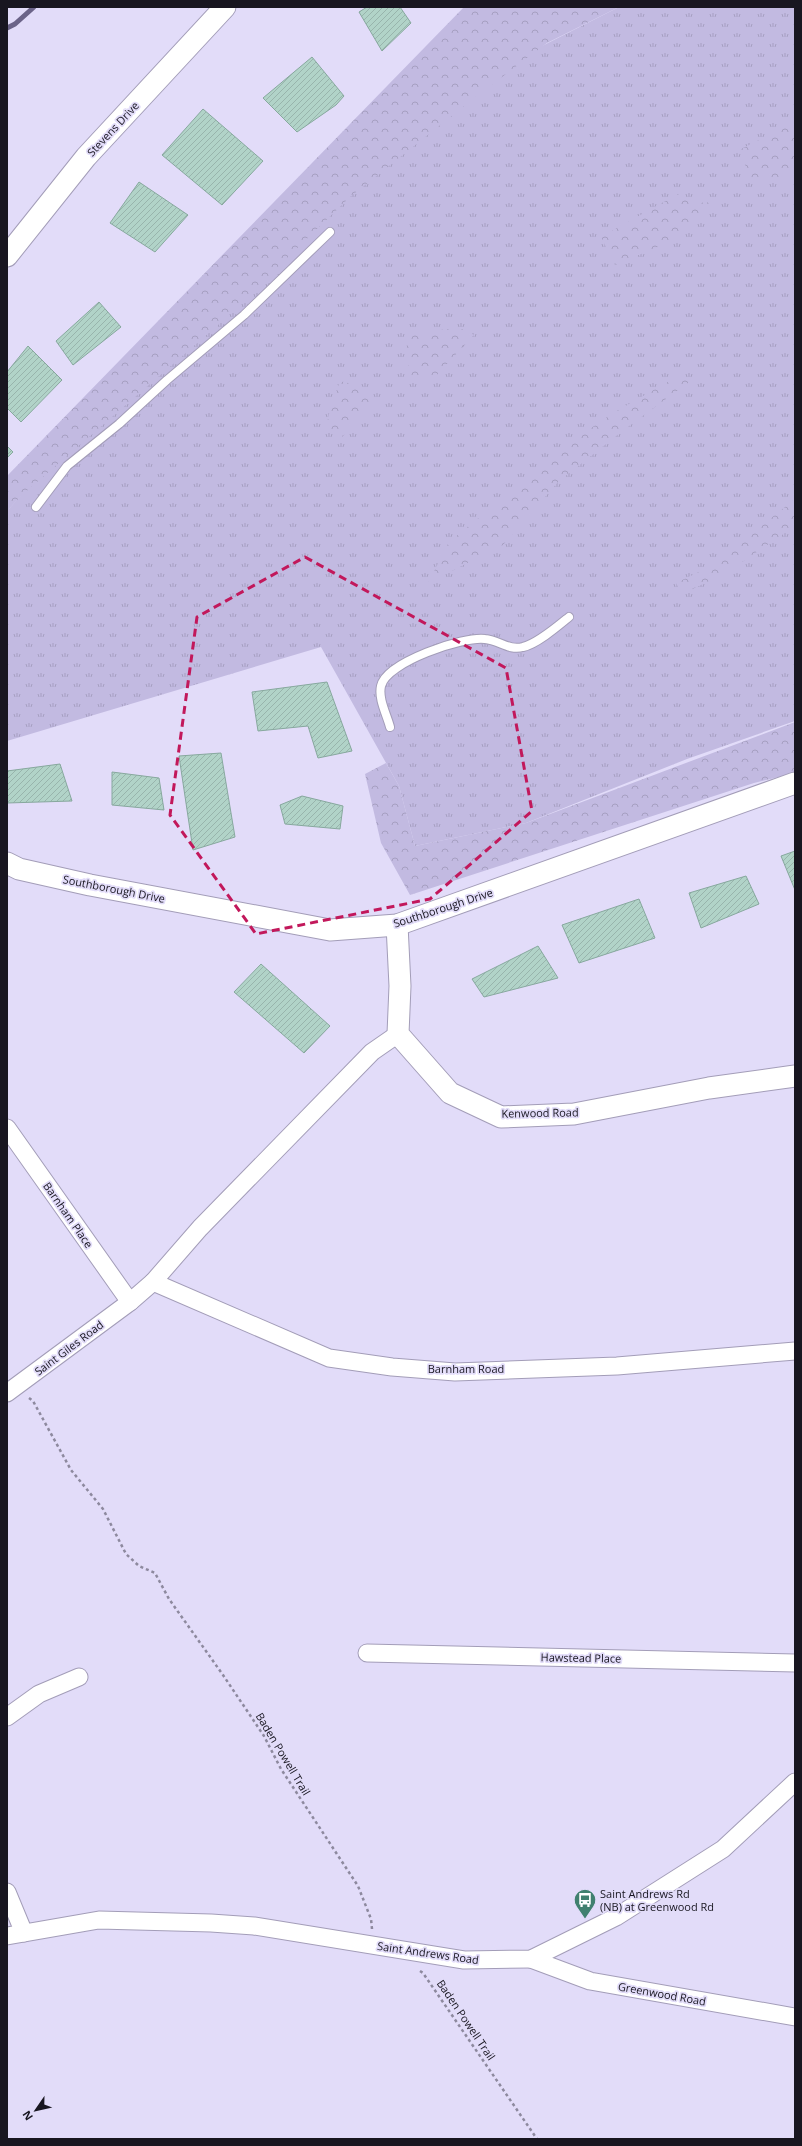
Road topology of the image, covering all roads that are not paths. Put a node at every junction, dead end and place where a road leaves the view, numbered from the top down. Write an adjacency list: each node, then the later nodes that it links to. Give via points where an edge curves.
1 (225, 7): 3 (street, Stevens Drive, via 86,157)
2 (330, 232): 4 (lane, via 244,315 67,466)
3 (7, 256)
4 (36, 507)
5 (569, 617): 6 (lane, via 523,647 508,647 486,639 468,639 396,667 386,675 380,687)
6 (390, 728)
7 (795, 783): 9 (street, Southborough Drive)
8 (7, 863): 9 (street, Southborough Drive, via 19,869 90,885 330,930)
9 (398, 925): 10 (street)
10 (398, 1034): 11 (street, Kenwood Road, via 450,1093 501,1117 574,1114 709,1088); 13 (street, via 361,1063 200,1228)
11 (795, 1076)
12 (7, 1128): 14 (street, Barnham Place)
13 (153, 1282): 14 (street); 15 (street, Barnham Road, via 329,1358 392,1367 454,1372 609,1367)
14 (130, 1302): 16 (street, Saint Giles Road)
15 (795, 1351)
16 (12, 1390)
17 (367, 1653): 18 (street, Hawstead Place)
18 (795, 1663)
19 (79, 1677): 20 (street, via 40,1694)
20 (7, 1717)
21 (795, 1782): 24 (street, Saint Andrews Road, via 723,1849 616,1916)
22 (7, 1892): 23 (street)
23 (15, 1934): 24 (street, Saint Andrews Road, via 99,1920 211,1923 254,1926 464,1960)
24 (531, 1959): 25 (street, Greenwood Road, via 590,1981)
25 (795, 2017)

